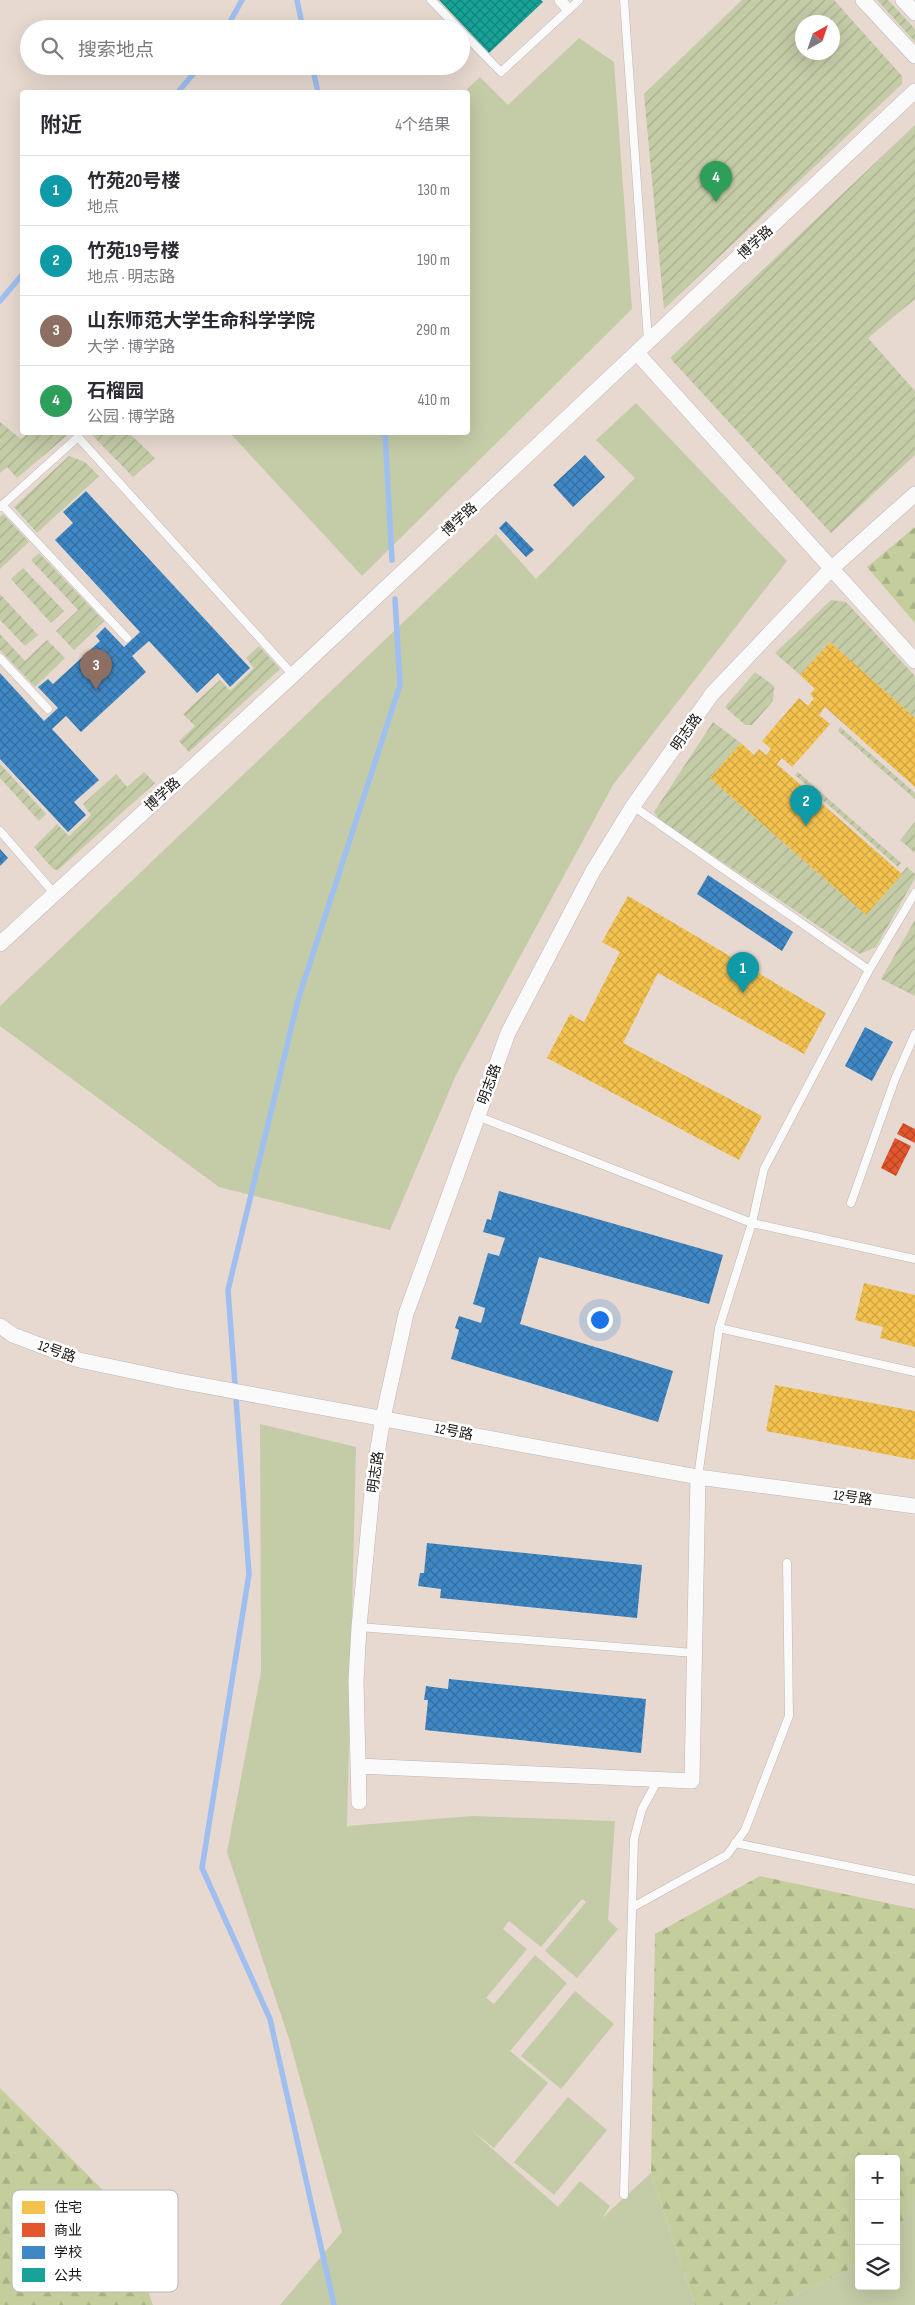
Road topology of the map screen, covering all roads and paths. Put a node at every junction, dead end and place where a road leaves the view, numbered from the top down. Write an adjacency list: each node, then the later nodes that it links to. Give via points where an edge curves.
1 (431, 0): 9 (lane)
2 (560, 0): 7 (street)
3 (579, 0): 7 (lane)
4 (624, 0): 13 (lane)
5 (863, 0): 11 (street)
6 (903, 0): 8 (street)
7 (568, 9): 10 (lane, via 501,72)
8 (915, 13)
9 (450, 20)
10 (470, 41)
11 (915, 56)
12 (915, 91): 13 (street, 博学路)
13 (643, 348): 16 (street); 20 (street, 博学路)
14 (915, 494): 16 (street, 明志路)
15 (1, 506): 17 (lane); 20 (lane, via 78,437)
16 (831, 569): 19 (street); 22 (street, 明志路, via 712,694)
17 (127, 638)
18 (0, 658): 21 (lane)
19 (915, 660)
20 (293, 675): 24 (street, 博学路)
21 (48, 709)
22 (633, 806): 27 (lane); 29 (street, 明志路, via 593,872 508,1033)
23 (0, 832): 24 (lane)
24 (54, 893): 26 (street, 博学路)
25 (915, 893): 27 (lane)
26 (0, 944)
27 (869, 970): 31 (lane, via 764,1169)
28 (915, 1034): 30 (lane, via 895,1079)
29 (477, 1116): 31 (lane); 36 (street, 明志路, via 406,1314)
30 (851, 1203)
31 (752, 1223): 32 (lane); 34 (lane)
32 (915, 1259)
33 (0, 1326): 36 (street, 12号路, via 13,1335 79,1360)
34 (719, 1328): 35 (lane); 37 (lane)
35 (915, 1372)
36 (383, 1418): 37 (street, 12号路); 40 (street, 明志路, via 374,1472)
37 (698, 1476): 38 (street, 12号路); 41 (street)
38 (915, 1506)
39 (787, 1563): 45 (lane, via 789,1716 745,1830)
40 (359, 1627): 41 (lane); 42 (street, 明志路, via 356,1680)
41 (694, 1653): 43 (street, via 692,1781)
42 (358, 1766): 43 (street); 44 (street, 明志路)
43 (658, 1780): 47 (lane, via 642,1809 634,1839)
44 (359, 1802)
45 (735, 1843): 46 (lane); 47 (lane, via 727,1855)
46 (915, 1880)
47 (633, 1907): 48 (lane)
48 (624, 2195)

